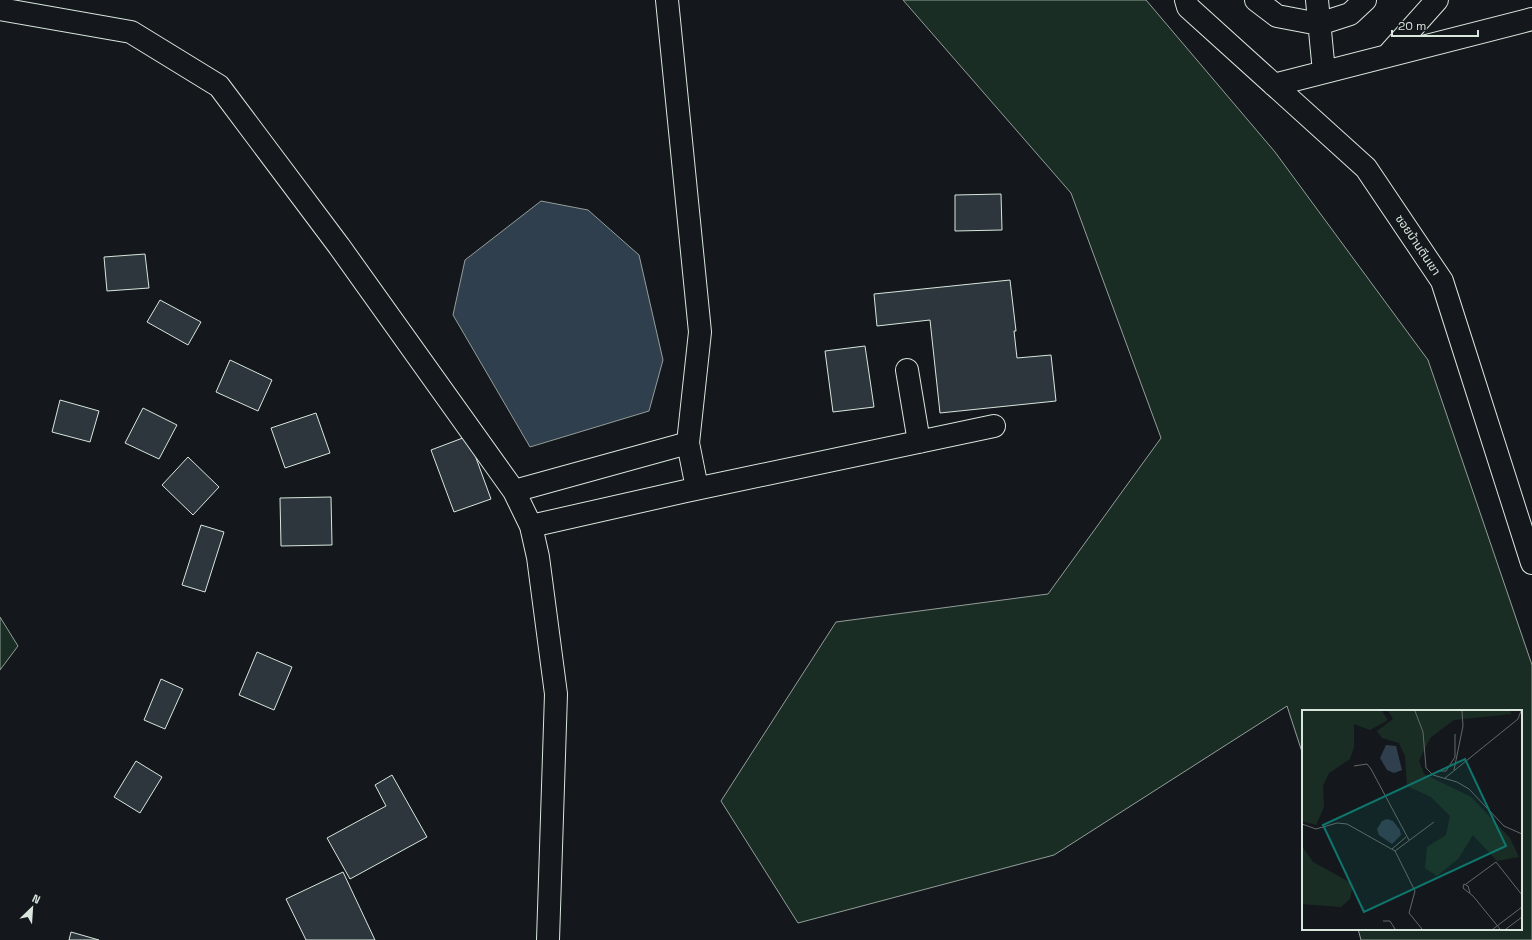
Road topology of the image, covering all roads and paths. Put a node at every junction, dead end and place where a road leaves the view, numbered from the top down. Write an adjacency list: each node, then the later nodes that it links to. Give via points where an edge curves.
1 (667, 0): 16 (street, via 700,332)
2 (1186, 0): 12 (street, ซอยบ้านตีนเขา, via 1188,7)
3 (1256, 0): 9 (street, via 1277,16)
4 (1317, 0): 9 (street)
5 (1365, 0): 9 (street, via 1350,14)
6 (1437, 0): 10 (street)
7 (0, 9): 18 (street, via 132,32 219,86 339,246)
8 (1532, 19): 10 (street)
9 (1320, 24): 11 (street)
10 (1387, 56): 11 (street)
11 (1324, 72): 12 (street)
12 (1274, 84): 20 (street, ซอยบ้านตีนเขา, via 1366,168 1442,281)
13 (907, 370): 15 (street)
14 (994, 426): 15 (street)
15 (919, 442): 17 (street)
16 (688, 443): 17 (street); 18 (street)
17 (697, 488): 19 (street)
18 (514, 491): 19 (street)
19 (531, 526): 21 (street, via 538,557 556,694)
20 (1532, 563)
21 (548, 940)

